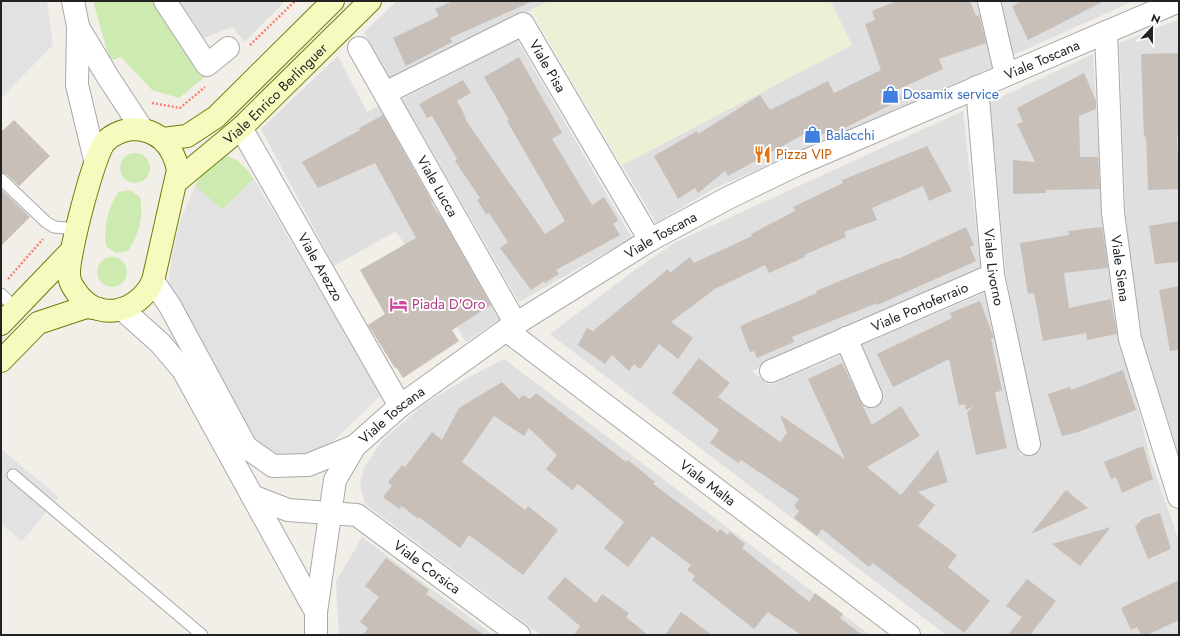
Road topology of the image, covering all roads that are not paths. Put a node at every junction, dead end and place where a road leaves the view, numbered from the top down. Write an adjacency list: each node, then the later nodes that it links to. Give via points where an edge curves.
1 (73, 1): 7 (street)
2 (165, 1): 9 (street, via 207,65)
3 (333, 1): 16 (main road, Viale Enrico Berlinguer, via 216,117 187,136)
4 (370, 1): 14 (main road, Viale Enrico Berlinguer)
5 (989, 1): 11 (street)
6 (1179, 1): 8 (street, Viale Toscana)
7 (78, 26): 15 (street); 17 (street, via 77,85)
8 (1106, 32): 11 (street, Viale Toscana); 38 (street, Viale Siena, via 1113,213 1130,339)
9 (228, 48)
10 (359, 48): 13 (street, Viale Lucca)
11 (1006, 75): 12 (street, Viale Toscana)
12 (977, 87): 21 (street, Viale Toscana, via 796,165); 23 (street, Viale Livorno)
13 (385, 93): 21 (street, Viale Pisa, via 523,24); 28 (street, Viale Lucca)
14 (241, 128): 19 (main road, Viale Enrico Berlinguer); 33 (street, Viale Arezzo)
15 (142, 129): 16 (main road, via 153,132); 17 (main road, via 122,131 112,136 104,142)
16 (163, 139): 19 (main road, via 176,159)
17 (95, 160): 20 (main road)
18 (1, 179): 20 (lane, via 46,222 54,227)
19 (176, 182): 24 (main road)
20 (77, 228): 22 (main road)
21 (650, 240): 28 (street, Viale Toscana)
22 (72, 250): 25 (main road, via 68,274 72,286 88,304); 26 (main road)
23 (993, 275): 29 (street, Viale Portoferraio); 34 (street, Viale Livorno)
24 (153, 281): 27 (main road, via 141,299); 35 (street, via 170,306 246,447 273,466 308,465)
25 (99, 308): 27 (main road); 30 (main road, via 86,307 38,323)
26 (6, 309)
27 (122, 309): 37 (street, via 160,343 184,370)
28 (511, 327): 33 (street, Viale Toscana); 44 (street, Viale Malta)
29 (846, 338): 31 (street, Viale Portoferraio); 32 (street)
30 (1, 360)
31 (771, 371)
32 (871, 396)
33 (400, 406): 35 (street, Viale Toscana)
34 (1029, 444)
35 (354, 446): 39 (street, Viale Toscana, via 335,480)
36 (13, 475): 41 (lane)
37 (252, 496): 39 (street, via 288,510); 40 (street)
38 (1179, 497)
39 (329, 513): 40 (street, Viale Toscana); 43 (street, Viale Corsica, via 357,515)
40 (316, 612): 42 (street, Viale Toscana)
41 (202, 635)
42 (316, 635)
43 (519, 635)
44 (909, 635)

